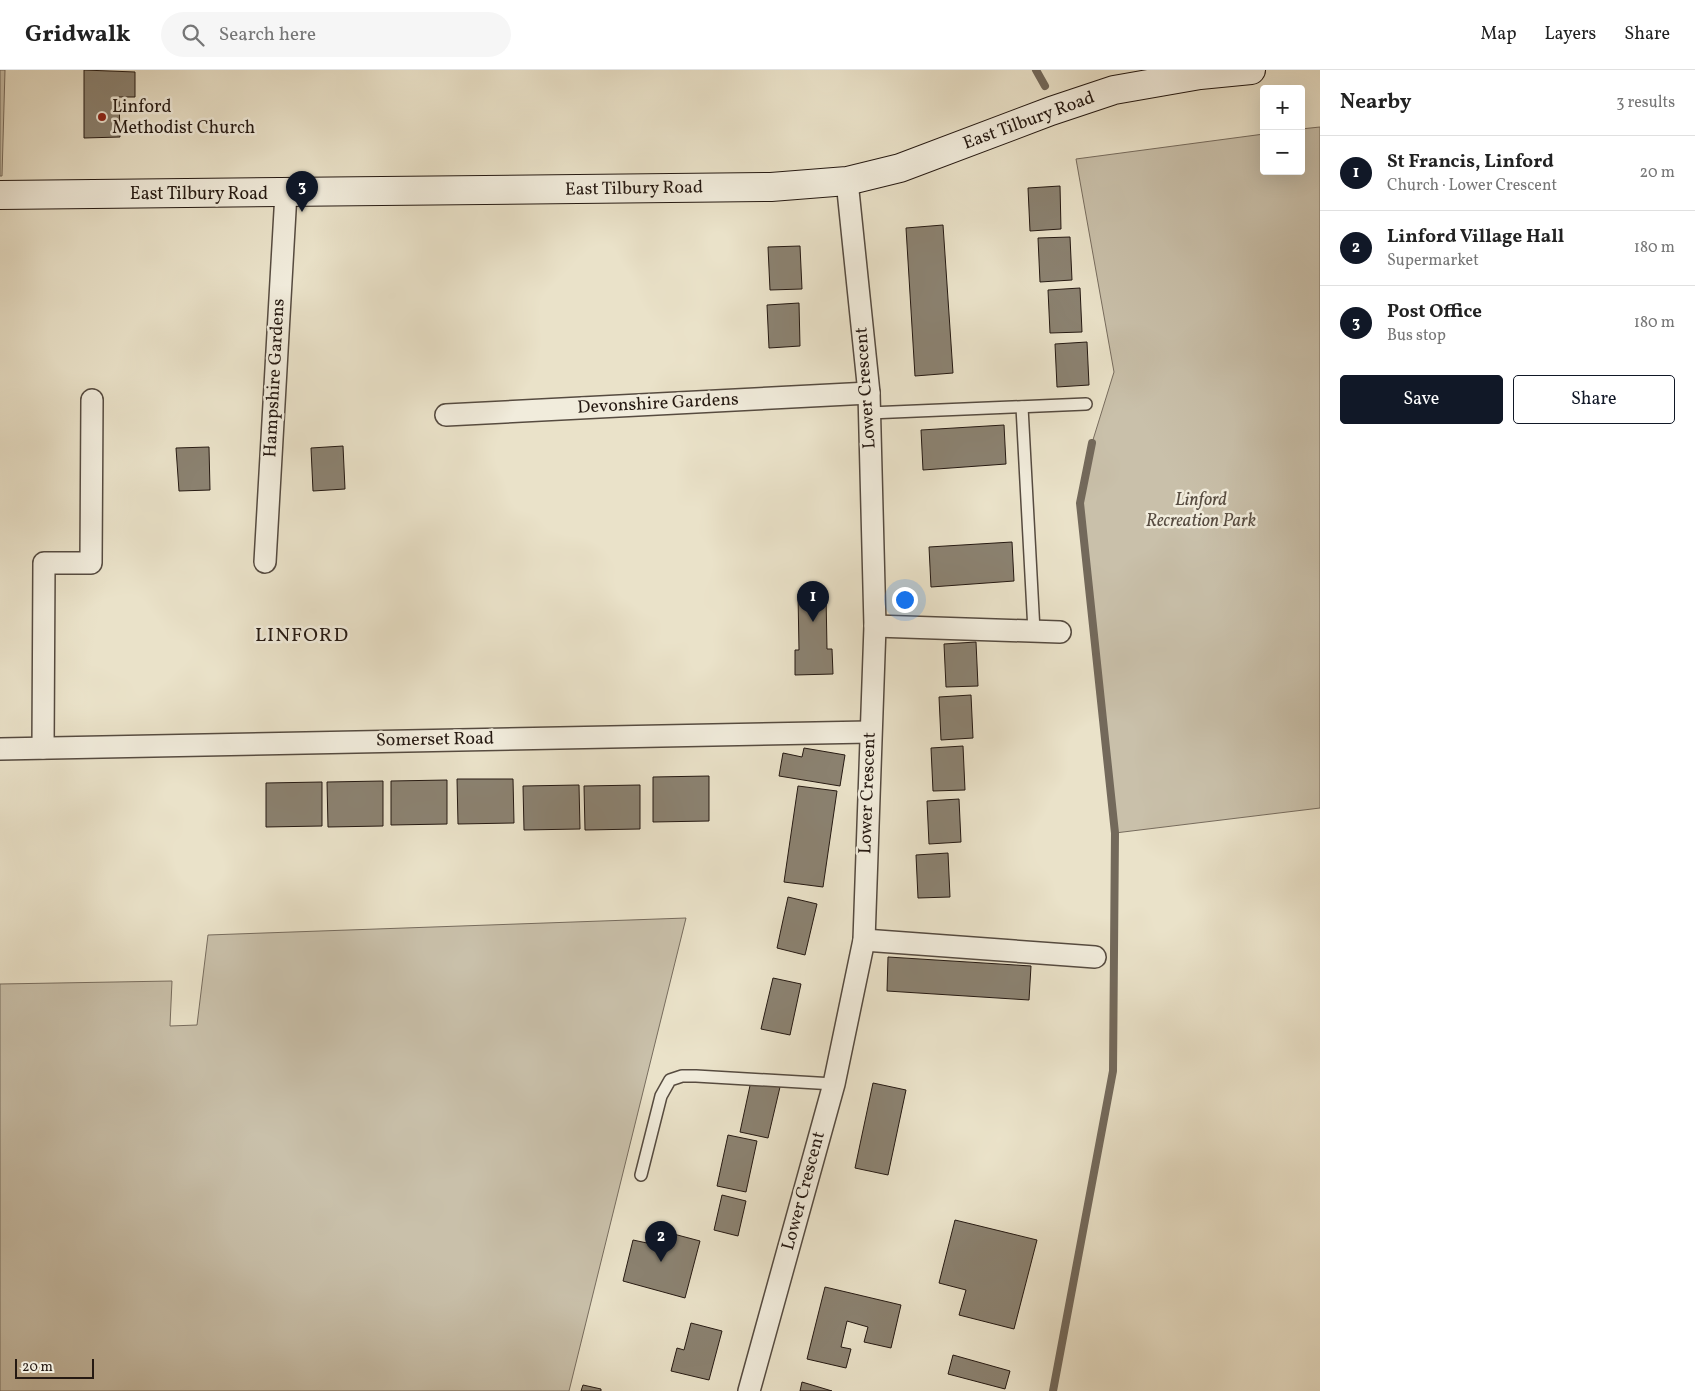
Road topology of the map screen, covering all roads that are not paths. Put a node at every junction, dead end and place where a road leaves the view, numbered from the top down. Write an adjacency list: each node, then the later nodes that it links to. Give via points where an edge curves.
1 (1251, 70): 2 (street, East Tilbury Road, via 1200,74 1114,90 900,168)
2 (847, 181): 3 (street, East Tilbury Road, via 762,187); 6 (street, Lower Crescent)
3 (286, 193): 4 (street, East Tilbury Road); 10 (street, Hampshire Gardens)
4 (0, 195)
5 (92, 400): 15 (street, via 91,563 44,563)
6 (869, 403): 8 (lane); 9 (street, Devonshire Gardens); 11 (street, Lower Crescent)
7 (1086, 404): 8 (lane)
8 (1022, 407): 12 (lane)
9 (446, 415)
10 (264, 562)
11 (875, 626): 12 (street); 14 (street, Lower Crescent)
12 (1034, 631): 13 (street)
13 (1060, 632)
14 (869, 732): 15 (street, Somerset Road); 17 (street, Lower Crescent)
15 (43, 748): 16 (street, Somerset Road)
16 (0, 749)
17 (864, 940): 18 (street); 19 (street, Lower Crescent)
18 (1094, 957)
19 (834, 1084): 20 (lane, via 682,1076 670,1080 661,1096); 21 (street, Lower Crescent)
20 (641, 1175)
21 (749, 1391)

